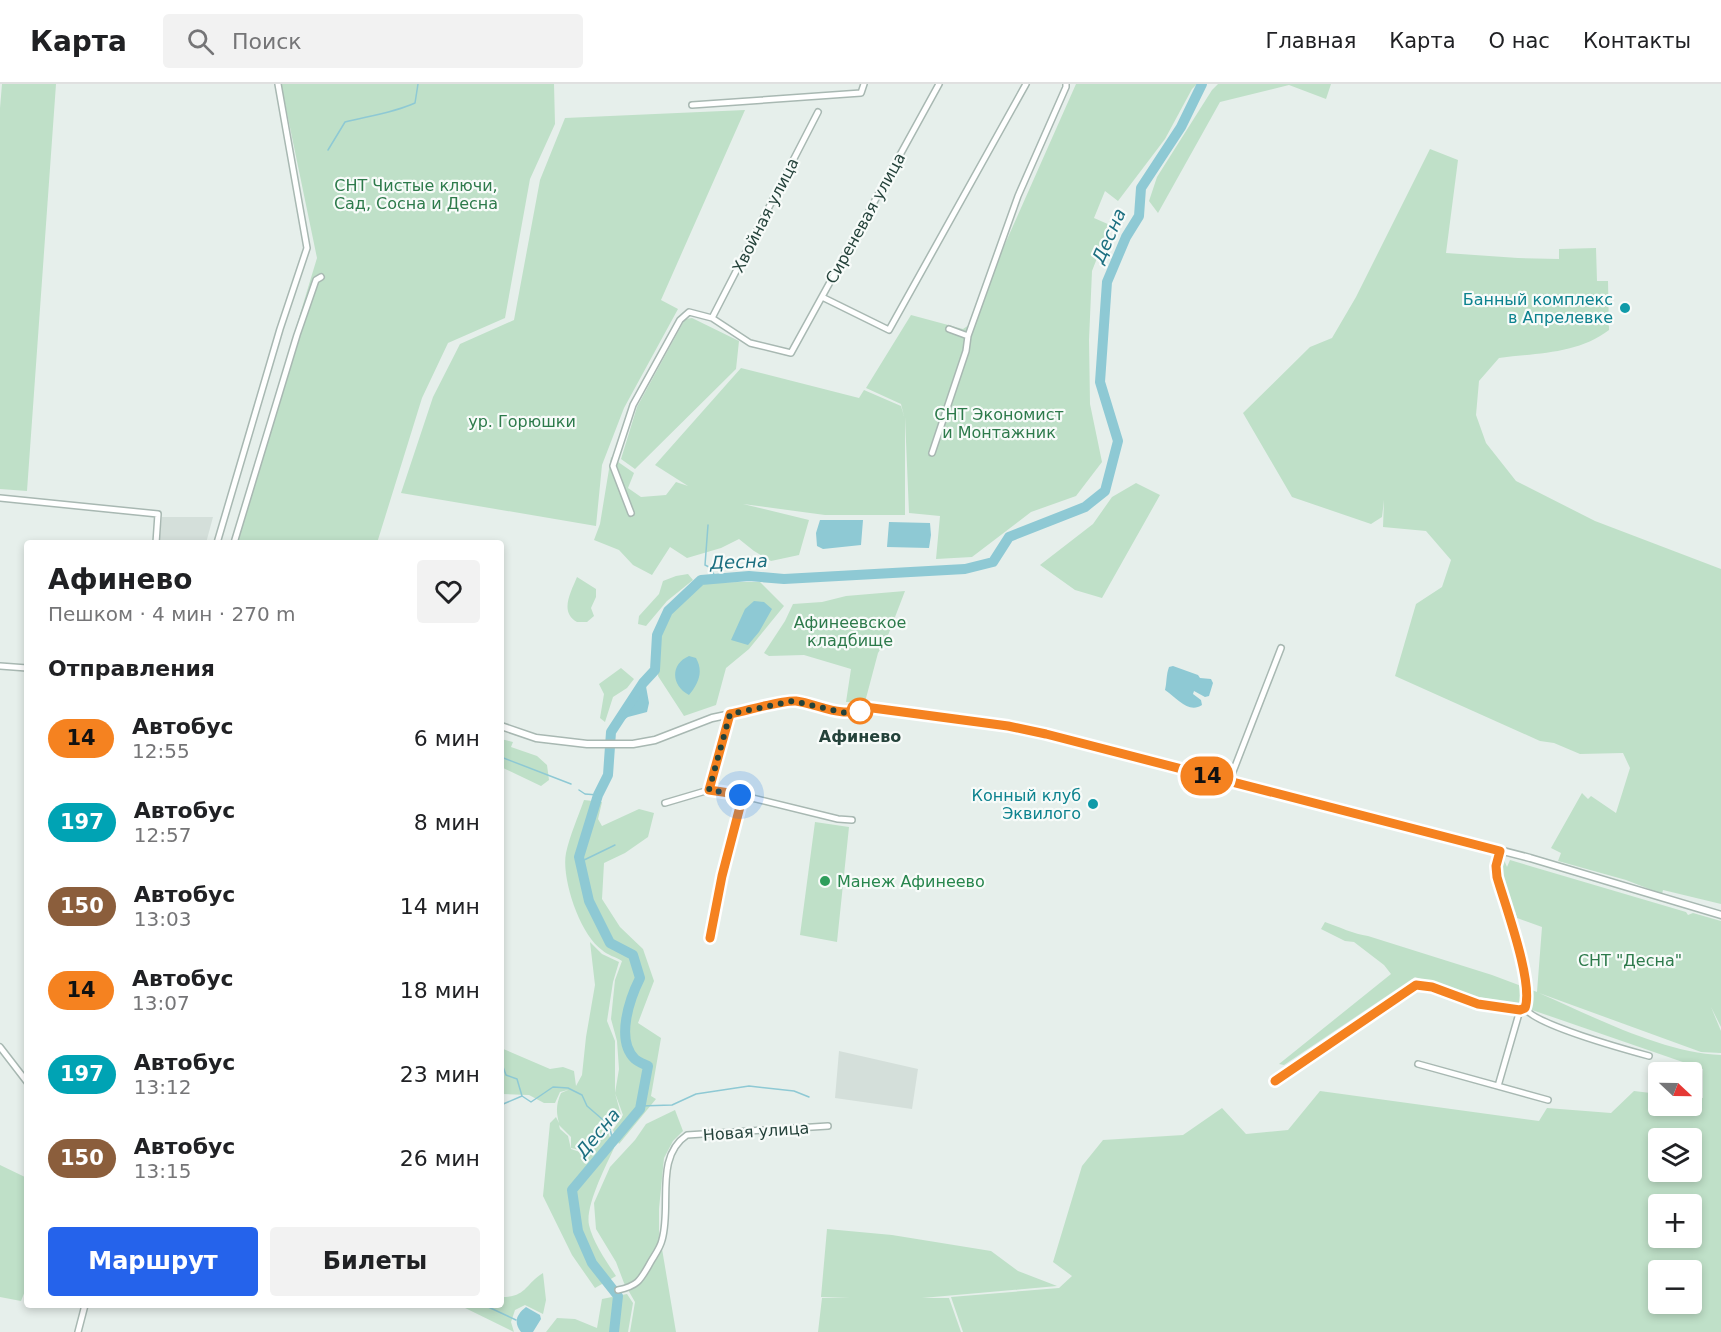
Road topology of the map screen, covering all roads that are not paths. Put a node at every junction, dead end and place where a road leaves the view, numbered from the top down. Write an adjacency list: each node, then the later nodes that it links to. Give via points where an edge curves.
1 (278, 84): 17 (street, via 307,248)
2 (864, 84): 6 (street, via 861,93)
3 (939, 84): 9 (street, Сиреневая улица)
4 (1026, 84): 9 (street, via 889,330)
5 (1066, 84): 12 (street, via 1018,196)
6 (692, 105)
7 (818, 112): 10 (street, Хвойная улица)
8 (321, 277): 18 (street, via 316,280 297,335)
9 (822, 297): 10 (street, Сиреневая улица, via 791,353 750,343)
10 (712, 318): 15 (street, via 689,312 680,320 633,405 613,466)
11 (949, 329): 12 (street)
12 (968, 336): 13 (street)
13 (932, 453)
14 (0, 498): 16 (street, via 158,514)
15 (631, 513)
16 (156, 540)
17 (218, 540)
18 (235, 540)
19 (1281, 648): 24 (street)
20 (0, 666): 21 (street)
21 (24, 668)
22 (730, 714): 23 (street, via 633,744 536,738); 24 (street, via 793,701 846,713 865,707 986,723 1046,734); 25 (street)
23 (504, 727)
24 (1229, 782): 29 (street)
25 (709, 790): 26 (street); 27 (street)
26 (743, 795): 28 (street); 31 (street)
27 (664, 803)
28 (852, 820)
29 (1500, 851): 30 (street); 32 (street, via 1497,877 1527,980 1527,1001)
30 (1721, 915)
31 (710, 938)
32 (1522, 1009): 34 (street, via 1560,1027); 37 (street, via 1478,1004 1416,985); 38 (street)
33 (0, 1047): 36 (street)
34 (1649, 1056)
35 (1418, 1064): 38 (street)
36 (24, 1079)
37 (1275, 1081)
38 (1498, 1086): 39 (street)
39 (1548, 1100)
40 (828, 1126): 41 (street, Новая улица, via 687,1135 678,1141 669,1156 662,1241 639,1282)
41 (618, 1290)
42 (85, 1308): 43 (street)
43 (78, 1332)

